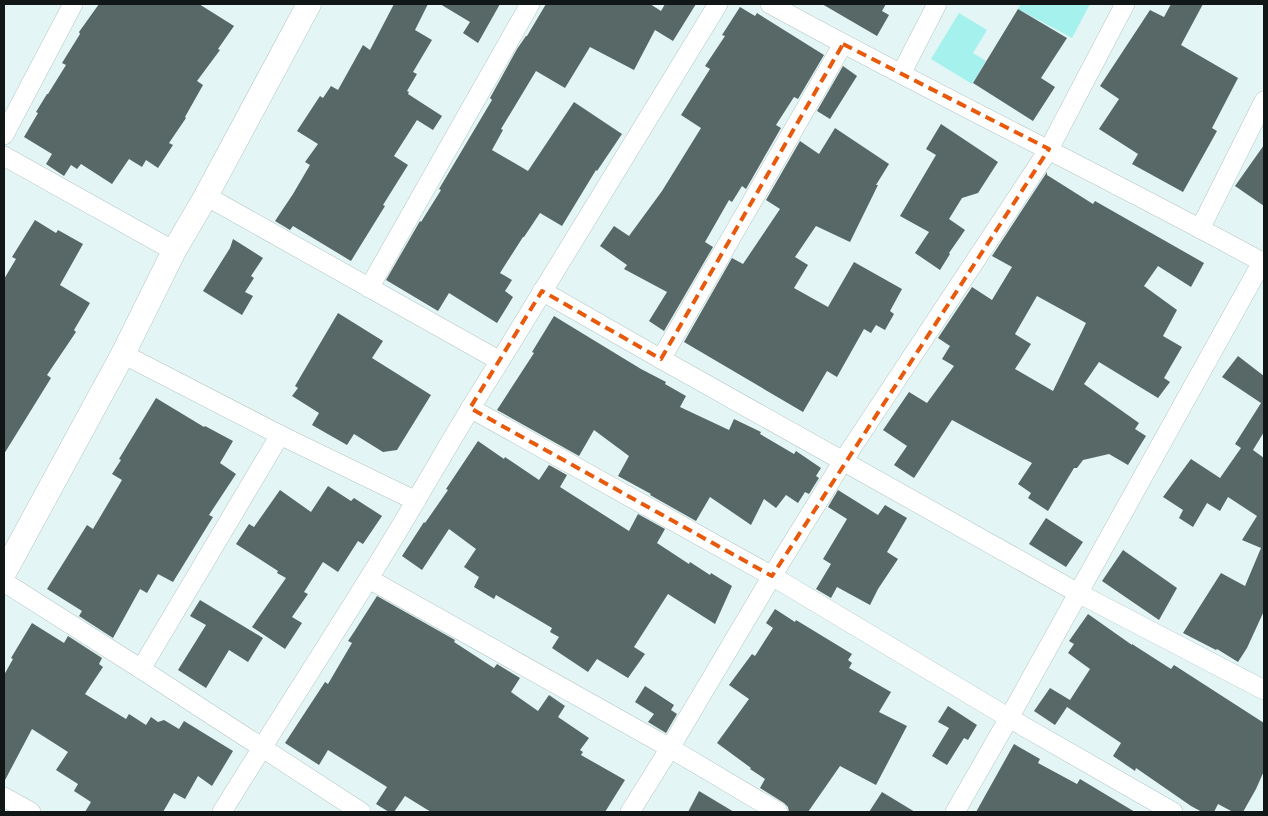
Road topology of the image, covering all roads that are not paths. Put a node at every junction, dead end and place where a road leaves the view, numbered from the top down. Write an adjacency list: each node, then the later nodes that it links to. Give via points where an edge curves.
1 (73, 4): 11 (street)
2 (309, 4): 14 (street)
3 (530, 4): 18 (street)
4 (718, 4): 19 (street)
5 (770, 4): 8 (street)
6 (937, 4): 9 (street)
7 (1125, 4): 12 (street)
8 (843, 44): 9 (street); 21 (street)
9 (901, 74): 12 (street)
10 (1264, 101): 15 (street)
11 (4, 135)
12 (1049, 149): 15 (street); 25 (street)
13 (4, 156): 16 (street)
14 (206, 196): 16 (street); 18 (street)
15 (1200, 229): 17 (street)
16 (174, 250): 20 (street)
17 (1263, 262): 31 (street)
18 (369, 288): 22 (street)
19 (542, 291): 21 (street); 22 (street)
20 (123, 354): 24 (street); 27 (street)
21 (661, 359): 25 (street)
22 (500, 361): 23 (street)
23 (470, 408): 26 (street); 28 (street)
24 (280, 435): 26 (street); 32 (street)
25 (843, 461): 28 (street); 31 (street)
26 (416, 501): 29 (street)
27 (4, 573)
28 (772, 576): 34 (street); 36 (street)
29 (369, 579): 35 (street); 36 (street)
30 (4, 582): 32 (street)
31 (1078, 593): 33 (street); 34 (street)
32 (141, 669): 35 (street)
33 (1264, 690)
34 (1009, 718): 43 (street); 44 (street)
35 (262, 747): 39 (street); 40 (street)
36 (670, 748): 41 (street); 42 (street)
37 (4, 797): 38 (street)
38 (31, 812)
39 (222, 812)
40 (361, 812)
41 (630, 812)
42 (778, 812)
43 (955, 812)
44 (1173, 812)

